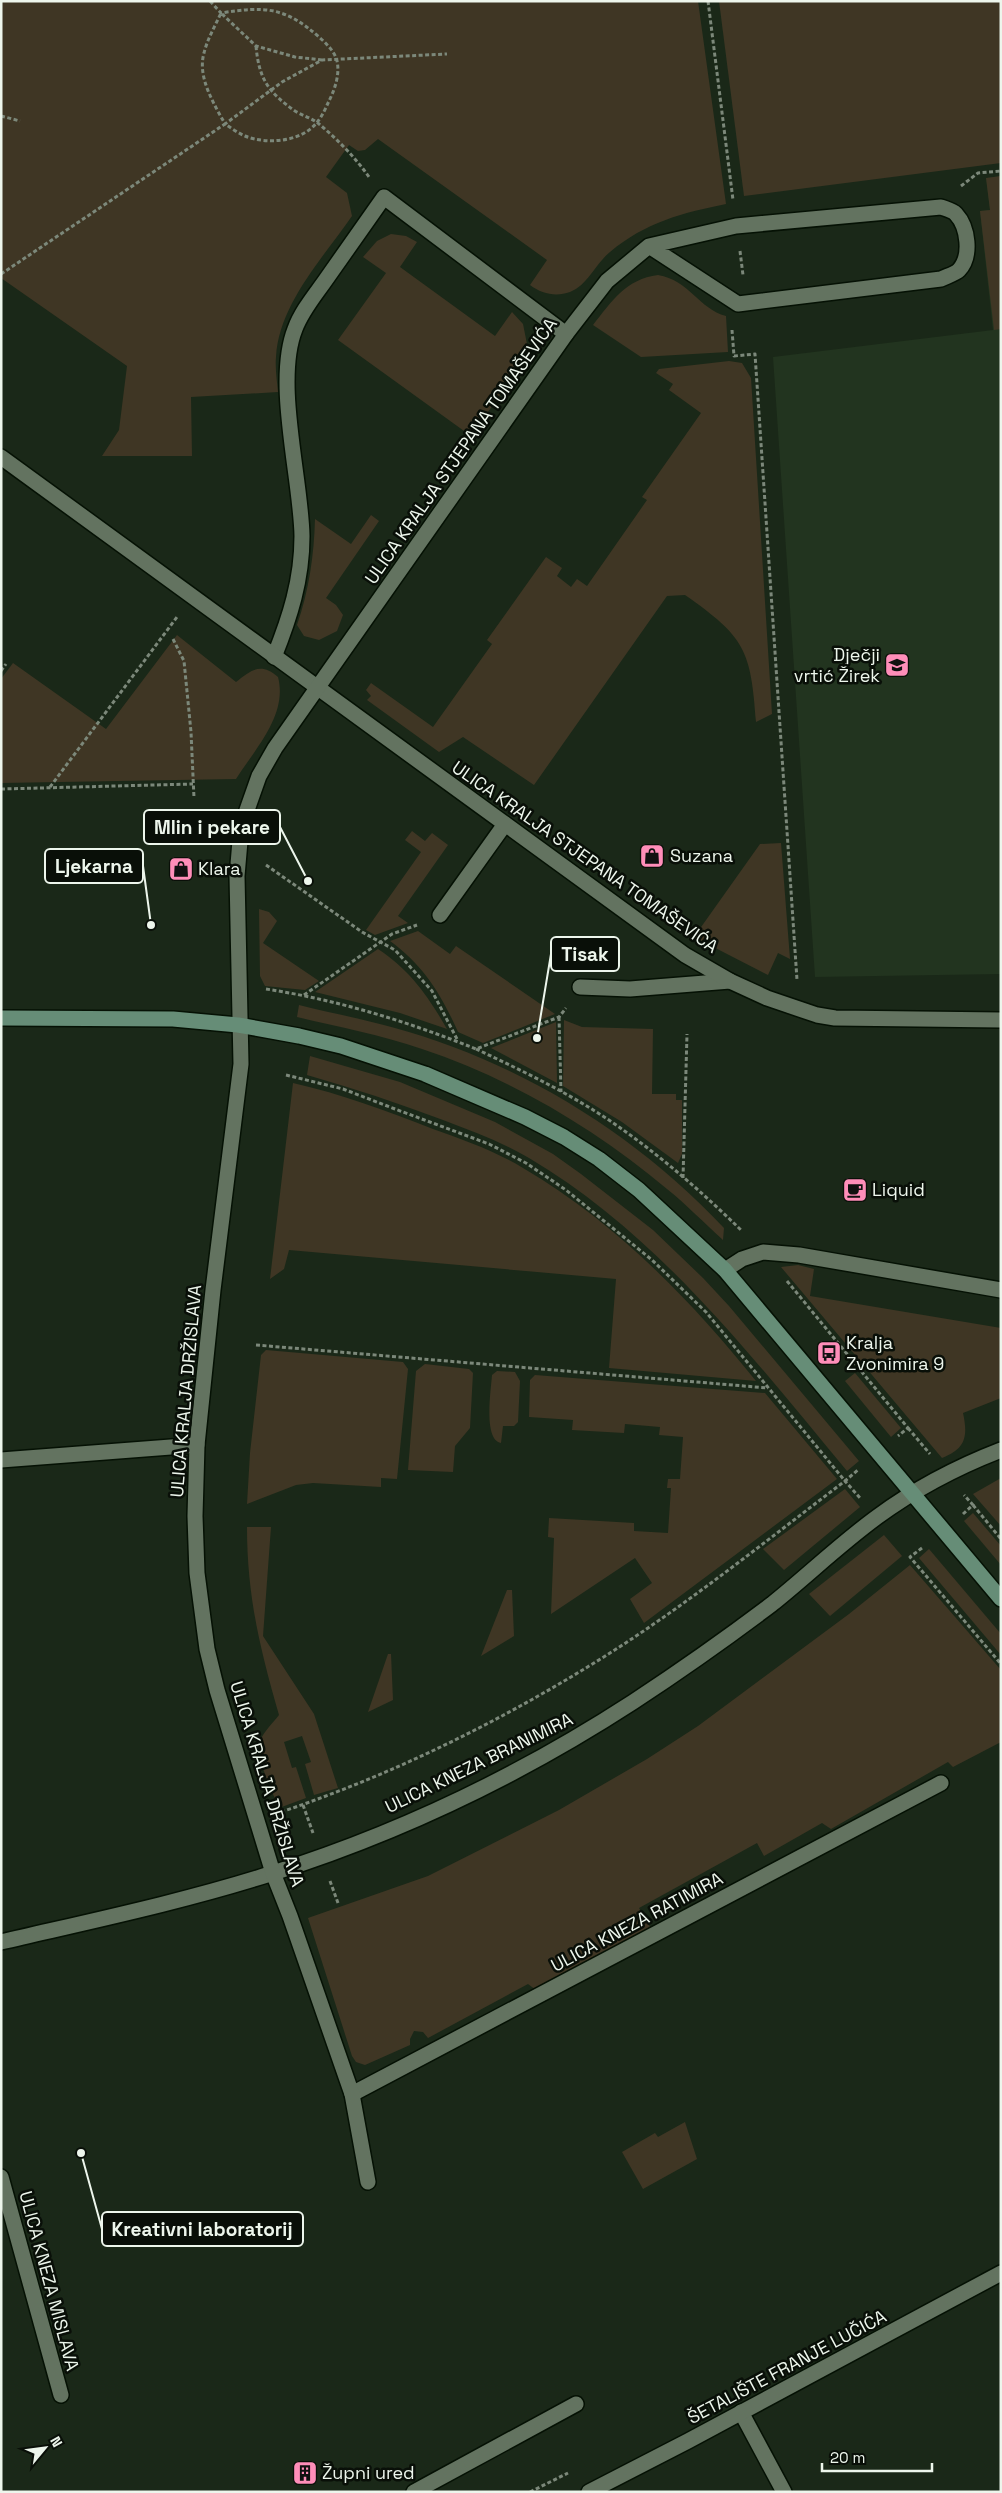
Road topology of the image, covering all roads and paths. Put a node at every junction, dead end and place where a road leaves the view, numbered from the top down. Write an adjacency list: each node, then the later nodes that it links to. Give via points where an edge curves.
1 (210, 1): 3 (path)
2 (708, 1): 16 (path)
3 (221, 13): 4 (path); 6 (path, via 245,9 291,15 326,44); 12 (path, via 203,54 203,74 212,101)
4 (256, 46): 7 (path, via 295,57); 8 (path, via 258,68 263,82)
5 (446, 54): 6 (path)
6 (337, 58): 7 (path); 11 (path, via 339,72 332,96)
7 (322, 60): 8 (path)
8 (271, 90): 11 (path, via 296,112); 12 (path)
9 (1, 116): 10 (path)
10 (20, 121)
11 (317, 122): 12 (path, via 293,139 267,140 245,136); 14 (path, via 358,162)
12 (225, 124): 18 (path)
13 (1001, 171): 15 (path, via 978,173)
14 (384, 197): 20 (street); 24 (street, via 305,309 289,354 288,380 302,536 300,578)
15 (942, 207): 16 (street); 19 (street, via 955,212 963,225 966,261 958,272 942,279)
16 (736, 226): 17 (street); 19 (path, via 745,287)
17 (649, 246): 19 (street); 20 (street, ULICA KRALJA STJEPANA TOMAŠEVIĆA, via 607,280)
18 (1, 274)
19 (738, 304): 41 (path, via 731,320 734,356 755,354)
20 (566, 334): 27 (street, ULICA KRALJA STJEPANA TOMAŠEVIĆA)
21 (1, 457): 24 (street, ULICA KRALJA STJEPANA TOMAŠEVIĆA)
22 (181, 613): 29 (path)
23 (173, 639): 28 (path, via 184,661)
24 (274, 657): 27 (street, ULICA KRALJA STJEPANA TOMAŠEVIĆA)
25 (6, 664): 26 (path)
26 (1, 671)
27 (316, 688): 32 (street, ULICA KRALJA STJEPANA TOMAŠEVIĆA); 38 (street, ULICA KRALJA DRŽISLAVA, via 274,748 259,776 247,810 237,876)
28 (193, 784): 29 (path); 31 (path)
29 (50, 787): 30 (path)
30 (1, 789)
31 (194, 798)
32 (505, 824): 34 (street); 37 (street, ULICA KRALJA STJEPANA TOMAŠEVIĆA, via 685,955)
33 (260, 859): 36 (path, via 278,875)
34 (440, 915)
35 (414, 927): 36 (path, via 392,934)
36 (381, 942): 40 (path); 47 (path, via 410,964 432,991)
37 (730, 981): 39 (street, via 630,989); 41 (street, ULICA KRALJA STJEPANA TOMAŠEVIĆA)
38 (239, 985): 40 (path); 45 (street, ULICA KRALJA DRŽISLAVA)
39 (580, 987): 42 (path)
40 (304, 995): 47 (path, via 397,1020)
41 (799, 1010): 44 (street, ULICA KRALJA STJEPANA TOMAŠEVIĆA, via 835,1018)
42 (559, 1017): 48 (path); 50 (path)
43 (1, 1018): 45 (main road, via 174,1018)
44 (1001, 1020)
45 (238, 1025): 53 (main road, via 341,1046 425,1074 525,1117 564,1137 639,1190); 57 (street, ULICA KRALJA DRŽISLAVA, via 240,1064)
46 (687, 1034): 51 (path)
47 (458, 1042): 48 (path)
48 (476, 1049): 50 (path)
49 (286, 1075): 56 (path, via 343,1089 396,1108 489,1144 526,1163 566,1190 678,1284 706,1312)
50 (561, 1092): 51 (path, via 619,1127)
51 (683, 1179): 52 (path, via 720,1209)
52 (763, 1252): 53 (street, via 742,1259); 54 (street, via 799,1255); 59 (path, via 908,1428)
53 (725, 1270): 59 (main road)
54 (1001, 1290)
55 (256, 1345): 56 (path)
56 (768, 1388): 61 (path)
57 (197, 1445): 60 (street); 71 (street, ULICA KRALJA DRŽISLAVA, via 197,1573 207,1649)
58 (1001, 1450): 62 (street, ULICA KNEZA BRANIMIRA, via 961,1466)
59 (879, 1452): 61 (path); 62 (main road)
60 (1, 1460)
61 (845, 1480): 64 (path); 70 (path, via 672,1610 594,1663 510,1712 430,1753 367,1782)
62 (914, 1494): 64 (street, ULICA KNEZA BRANIMIRA); 67 (main road)
63 (973, 1505): 65 (path)
64 (877, 1517): 71 (street, ULICA KNEZA BRANIMIRA, via 771,1604 581,1734 473,1791 399,1825)
65 (1001, 1539)
66 (910, 1557): 68 (path)
67 (1001, 1598)
68 (1001, 1664)
69 (941, 1783): 73 (street, ULICA KNEZA RATIMIRA)
70 (303, 1805)
71 (273, 1873): 72 (street, ULICA KNEZA BRANIMIRA, via 229,1887); 73 (street, ULICA KRALJA DRŽISLAVA)
72 (1, 1942)
73 (352, 2094): 75 (street, ULICA KRALJA DRŽISLAVA)
74 (1, 2177): 77 (street, ULICA KNEZA MISLAVA)
75 (368, 2182)
76 (1001, 2273): 79 (street, ŠETALIŠTE FRANJE LUČIĆA)
77 (61, 2395)
78 (576, 2404): 80 (street)
79 (741, 2412): 81 (street, ŠETALIŠTE FRANJE LUČIĆA); 82 (street)
80 (414, 2492)
81 (589, 2492)
82 (784, 2492)

